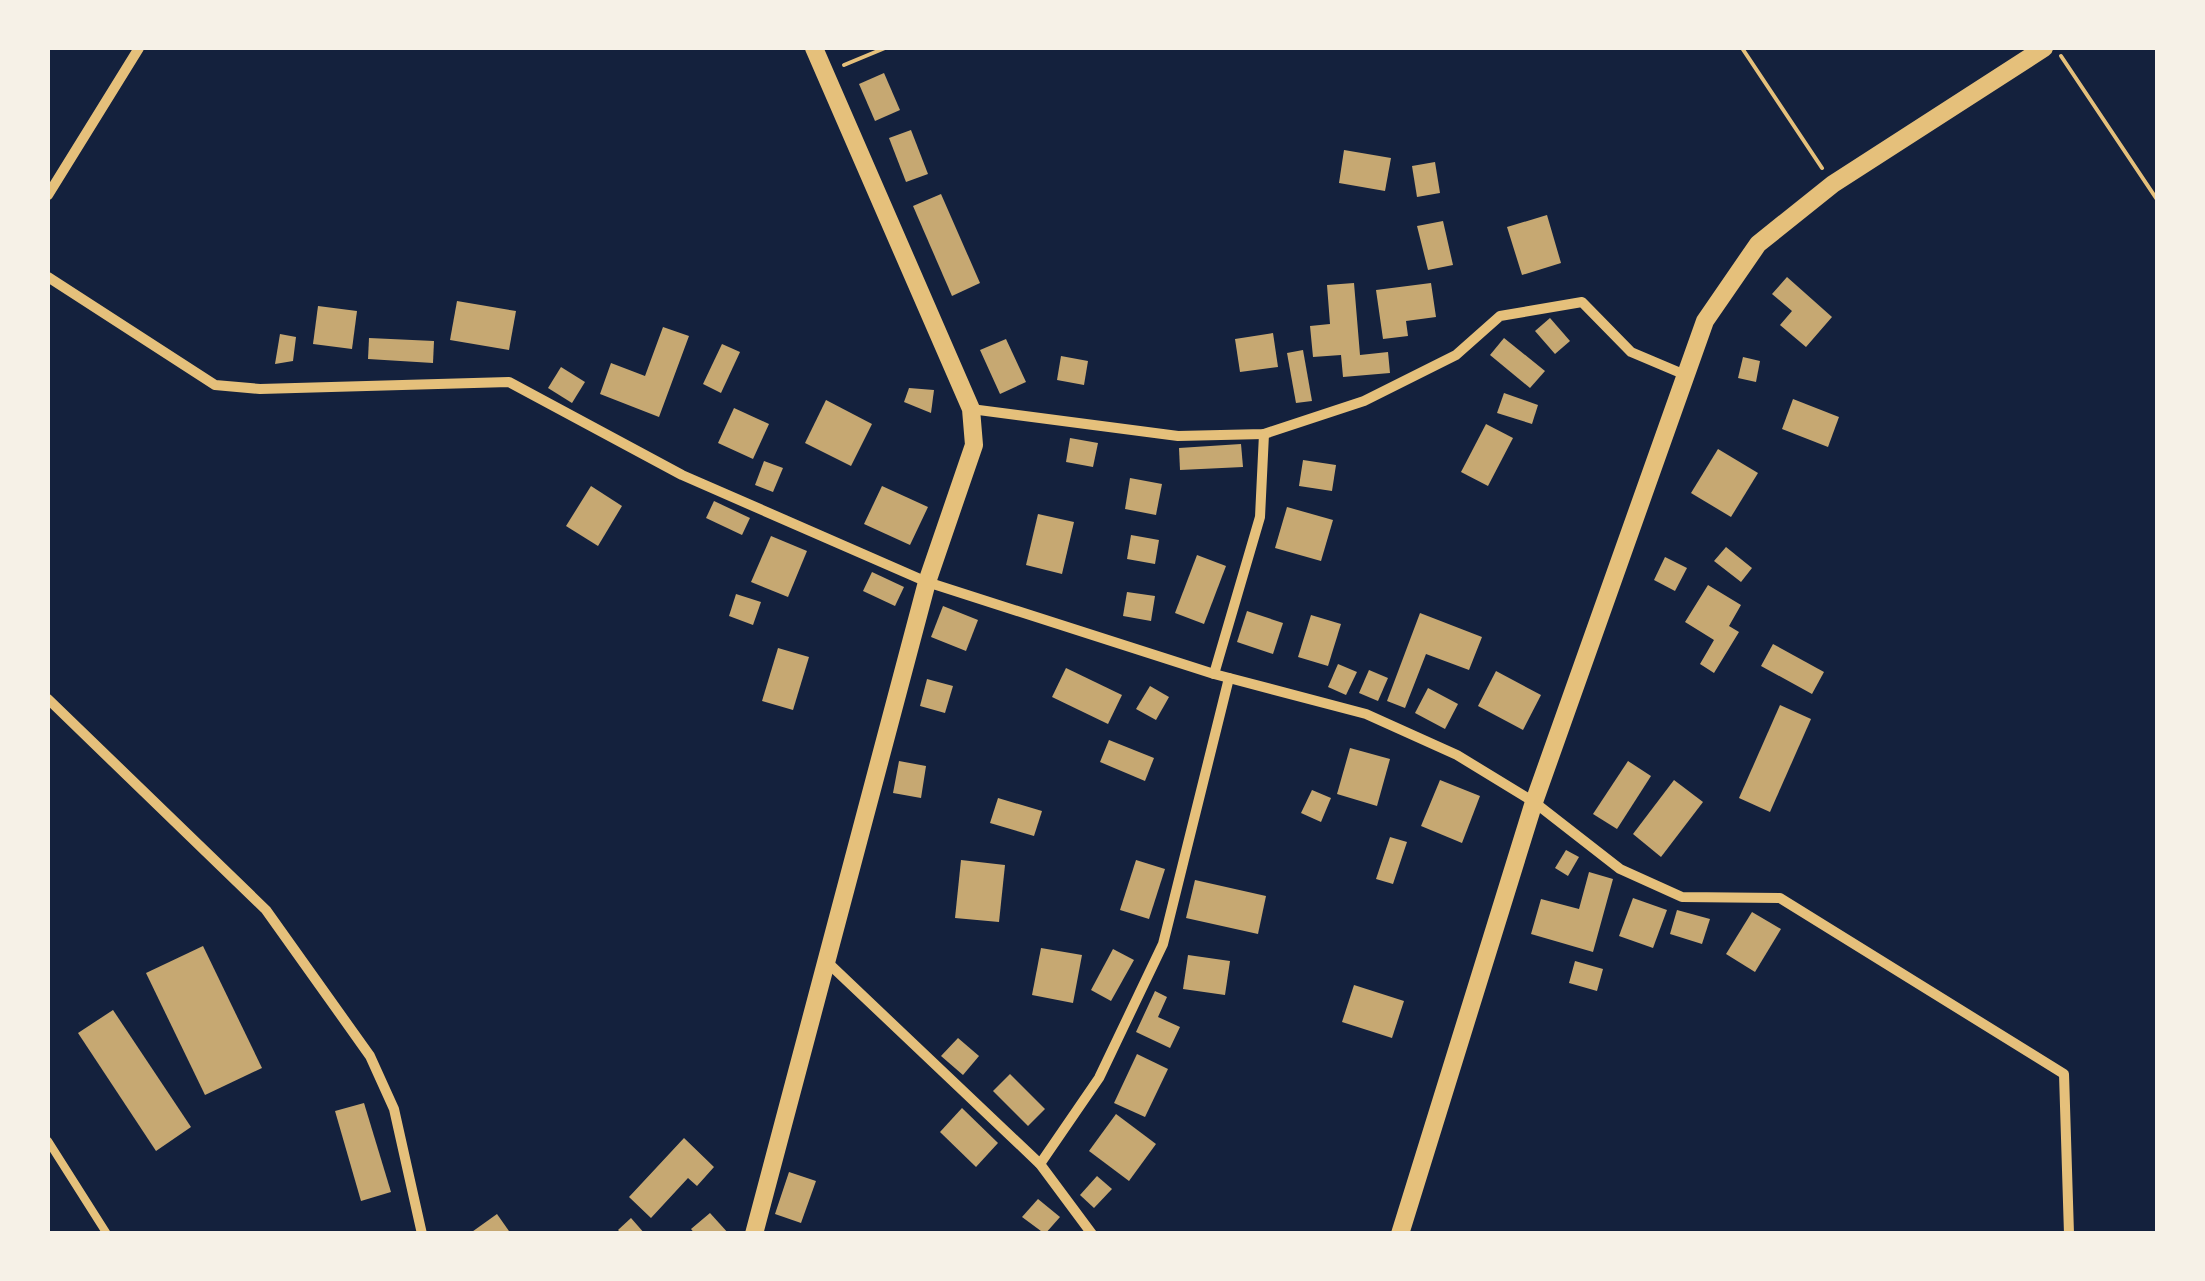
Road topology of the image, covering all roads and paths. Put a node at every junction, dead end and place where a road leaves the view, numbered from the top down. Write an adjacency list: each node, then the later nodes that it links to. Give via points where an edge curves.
1 (138, 48): 9 (street)
2 (814, 48): 7 (street)
3 (885, 48): 7 (path)
4 (1742, 48): 8 (path)
5 (2044, 48): 8 (street)
6 (2056, 48): 10 (path)
7 (825, 73): 13 (street)
8 (1833, 184): 12 (street, via 1758,244 1705,321)
9 (48, 195)
10 (2158, 201)
11 (48, 277): 15 (street, via 215,385 509,382 682,475)
12 (1683, 374): 14 (street, via 1631,352 1582,302 1536,307 1500,316 1456,355 1364,401); 19 (street)
13 (971, 409): 14 (street, via 1178,436); 15 (street, via 974,445)
14 (1264, 434): 16 (street, via 1260,517)
15 (927, 582): 16 (street); 20 (street)
16 (1214, 674): 17 (street)
17 (1229, 678): 19 (street, via 1366,714 1457,755); 22 (street, via 1163,944 1099,1078)
18 (48, 699): 24 (street, via 266,910 370,1056 394,1108)
19 (1534, 802): 27 (street); 28 (street, via 1620,869 1682,897 1780,898 2064,1074)
20 (823, 959): 22 (street); 25 (street)
21 (48, 1140): 23 (lane)
22 (1040, 1164): 26 (street)
23 (107, 1234)
24 (422, 1234)
25 (754, 1234)
26 (1092, 1234)
27 (1400, 1234)
28 (2070, 1234)

